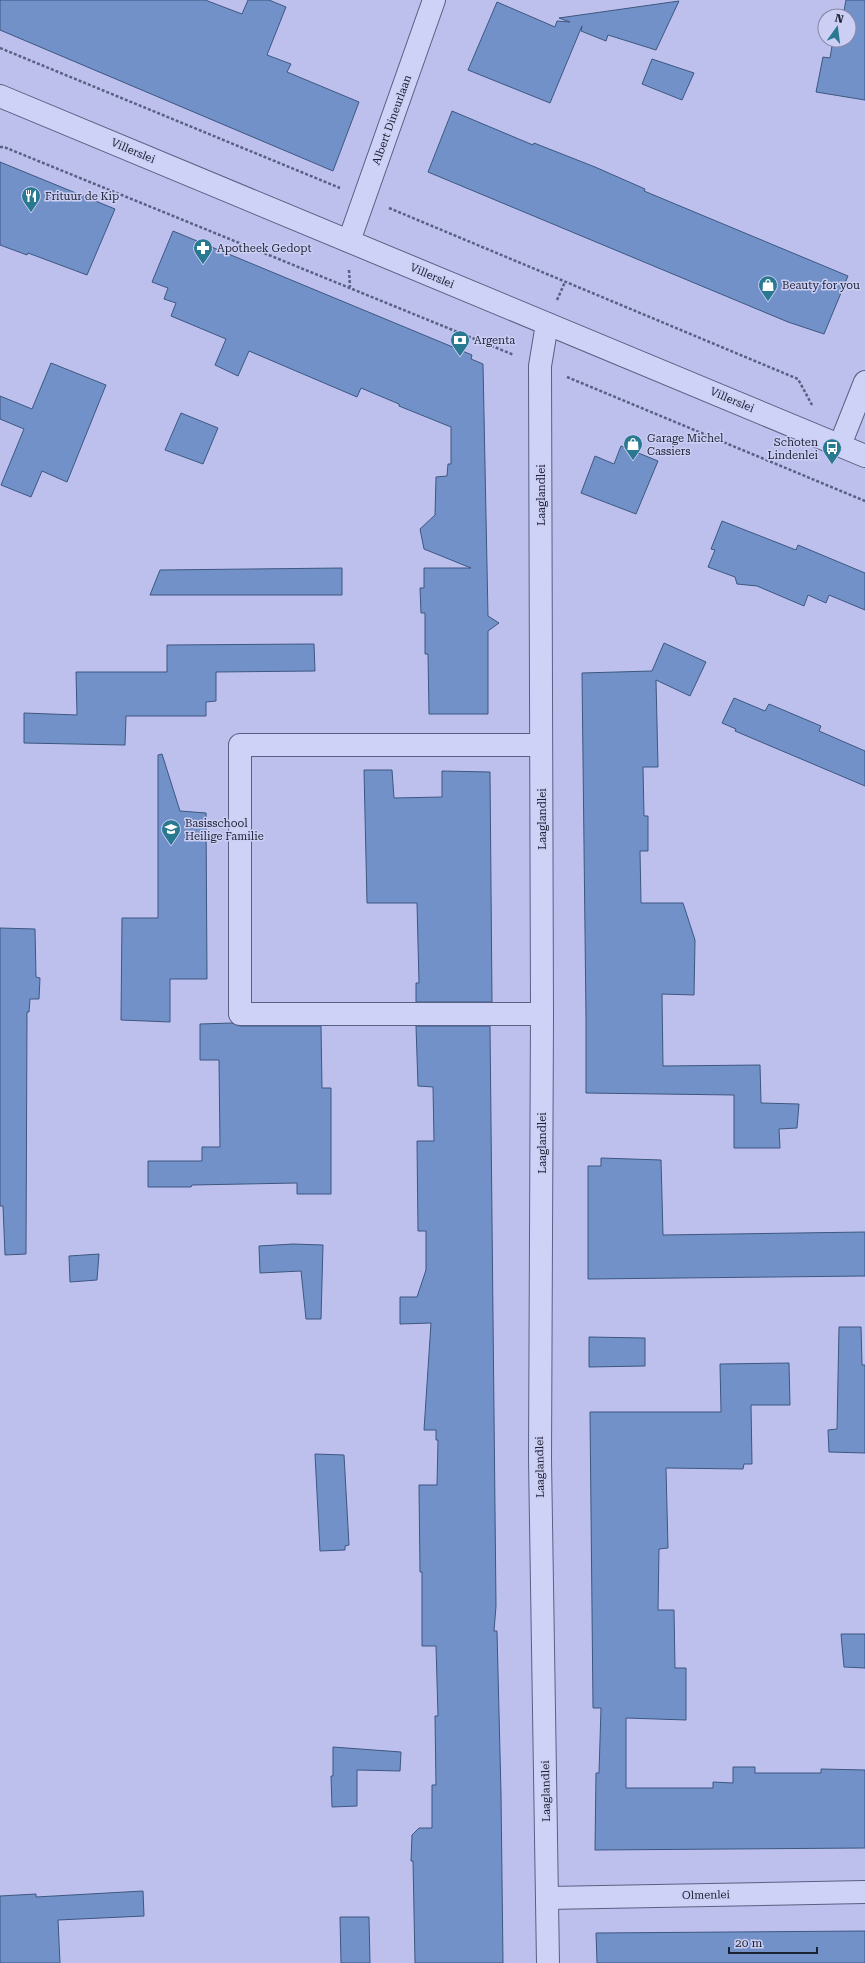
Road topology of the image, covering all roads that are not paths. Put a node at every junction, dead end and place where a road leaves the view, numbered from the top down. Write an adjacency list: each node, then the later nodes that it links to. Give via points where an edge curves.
1 (434, 0): 3 (street, Albert Dineurlaan)
2 (0, 96): 3 (street, Villerslei)
3 (349, 241): 4 (street, Villerslei)
4 (547, 324): 6 (street, Villerslei); 8 (street, Laaglandlei, via 540,366)
5 (865, 382): 6 (street)
6 (840, 445): 7 (street, Villerslei)
7 (865, 456)
8 (541, 745): 9 (street, Laaglandlei); 9 (street, via 240,745 240,1014)
9 (542, 1014): 11 (street, Laaglandlei, via 540,1459)
10 (865, 1892): 11 (street, Olmenlei)
11 (548, 1898): 12 (street, Laaglandlei)
12 (548, 1963)

